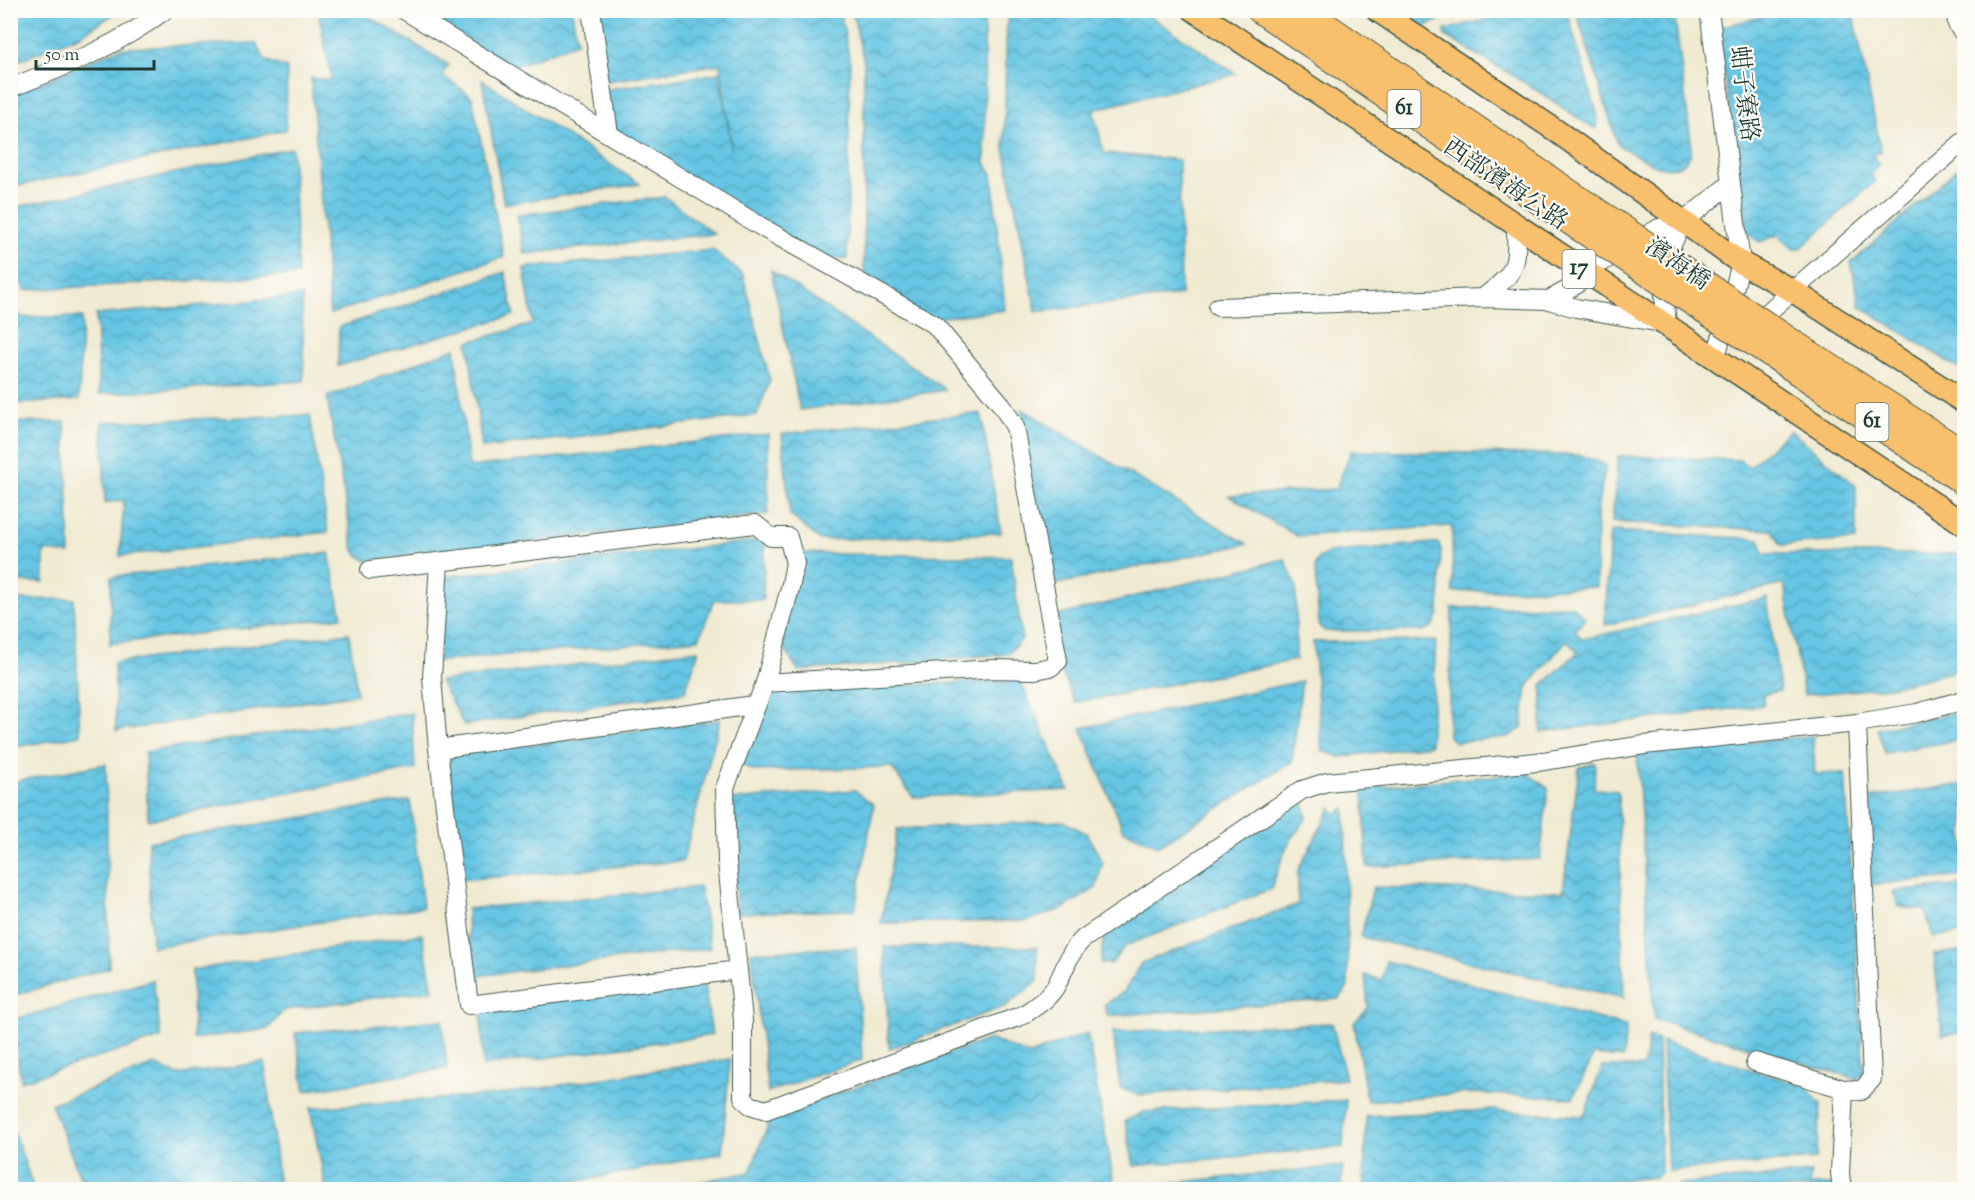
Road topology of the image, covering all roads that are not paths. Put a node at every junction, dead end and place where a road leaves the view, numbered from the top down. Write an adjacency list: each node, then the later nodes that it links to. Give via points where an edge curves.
1 (165, 10): 11 (street, via 100,49)
2 (404, 10): 12 (street)
3 (591, 10): 12 (street)
4 (1194, 10): 17 (main road, 西部濱海公路 / 17)
5 (1260, 10): 15 (highway, 61)
6 (1303, 10): 15 (highway, 61)
7 (1377, 10): 16 (main road, via 1555,130)
8 (1709, 10): 14 (street, 蚶子寮路)
9 (1956, 10): 10 (street, via 1957,24)
10 (1965, 34)
11 (10, 87)
12 (609, 133): 33 (street, via 765,229 933,324 1001,404 1015,427 1058,661 1051,667 1035,670 993,669)
13 (1965, 141): 20 (street)
14 (1731, 183): 16 (street); 18 (street, 蚶子寮路)
15 (1555, 197): 25 (highway, 濱海橋 / 61, bridge)
16 (1682, 223): 18 (main road); 19 (street, via 1659,228); 24 (street, via 1661,268)
17 (1516, 224): 19 (main road, 西部濱海公路 / 17); 21 (street, via 1517,262 1503,282)
18 (1741, 263): 20 (main road); 26 (street)
19 (1584, 273): 22 (street, via 1576,285); 24 (main road, 西部濱海公路 / 17)
20 (1792, 291): 26 (street); 27 (main road)
21 (1483, 298): 22 (street); 23 (street)
22 (1549, 300): 24 (street)
23 (1218, 307)
24 (1667, 324): 26 (main road, 西部濱海公路 / 17)
25 (1787, 352): 28 (highway, 61); 29 (highway, 61)
26 (1716, 357): 30 (main road, 西部濱海公路 / 17)
27 (1965, 402)
28 (1965, 454)
29 (1965, 482)
30 (1965, 524)
31 (439, 562): 32 (street); 33 (street, via 755,524 771,537 788,537 795,562); 37 (street, via 432,678)
32 (370, 570)
33 (765, 683): 35 (street)
34 (1965, 700): 36 (street)
35 (754, 705): 37 (street); 38 (street, via 725,788 726,862)
36 (1857, 723): 38 (street, via 1644,745 1537,762 1328,782 1302,790 1083,939 1073,949 1057,985 1023,1016 766,1110 750,1105 743,1097 743,1020); 40 (street, via 1872,1079 1861,1091)
37 (438, 749): 38 (street, via 469,1005)
38 (738, 970)
39 (1755, 1062): 40 (street)
40 (1844, 1089): 41 (street)
41 (1842, 1190)

